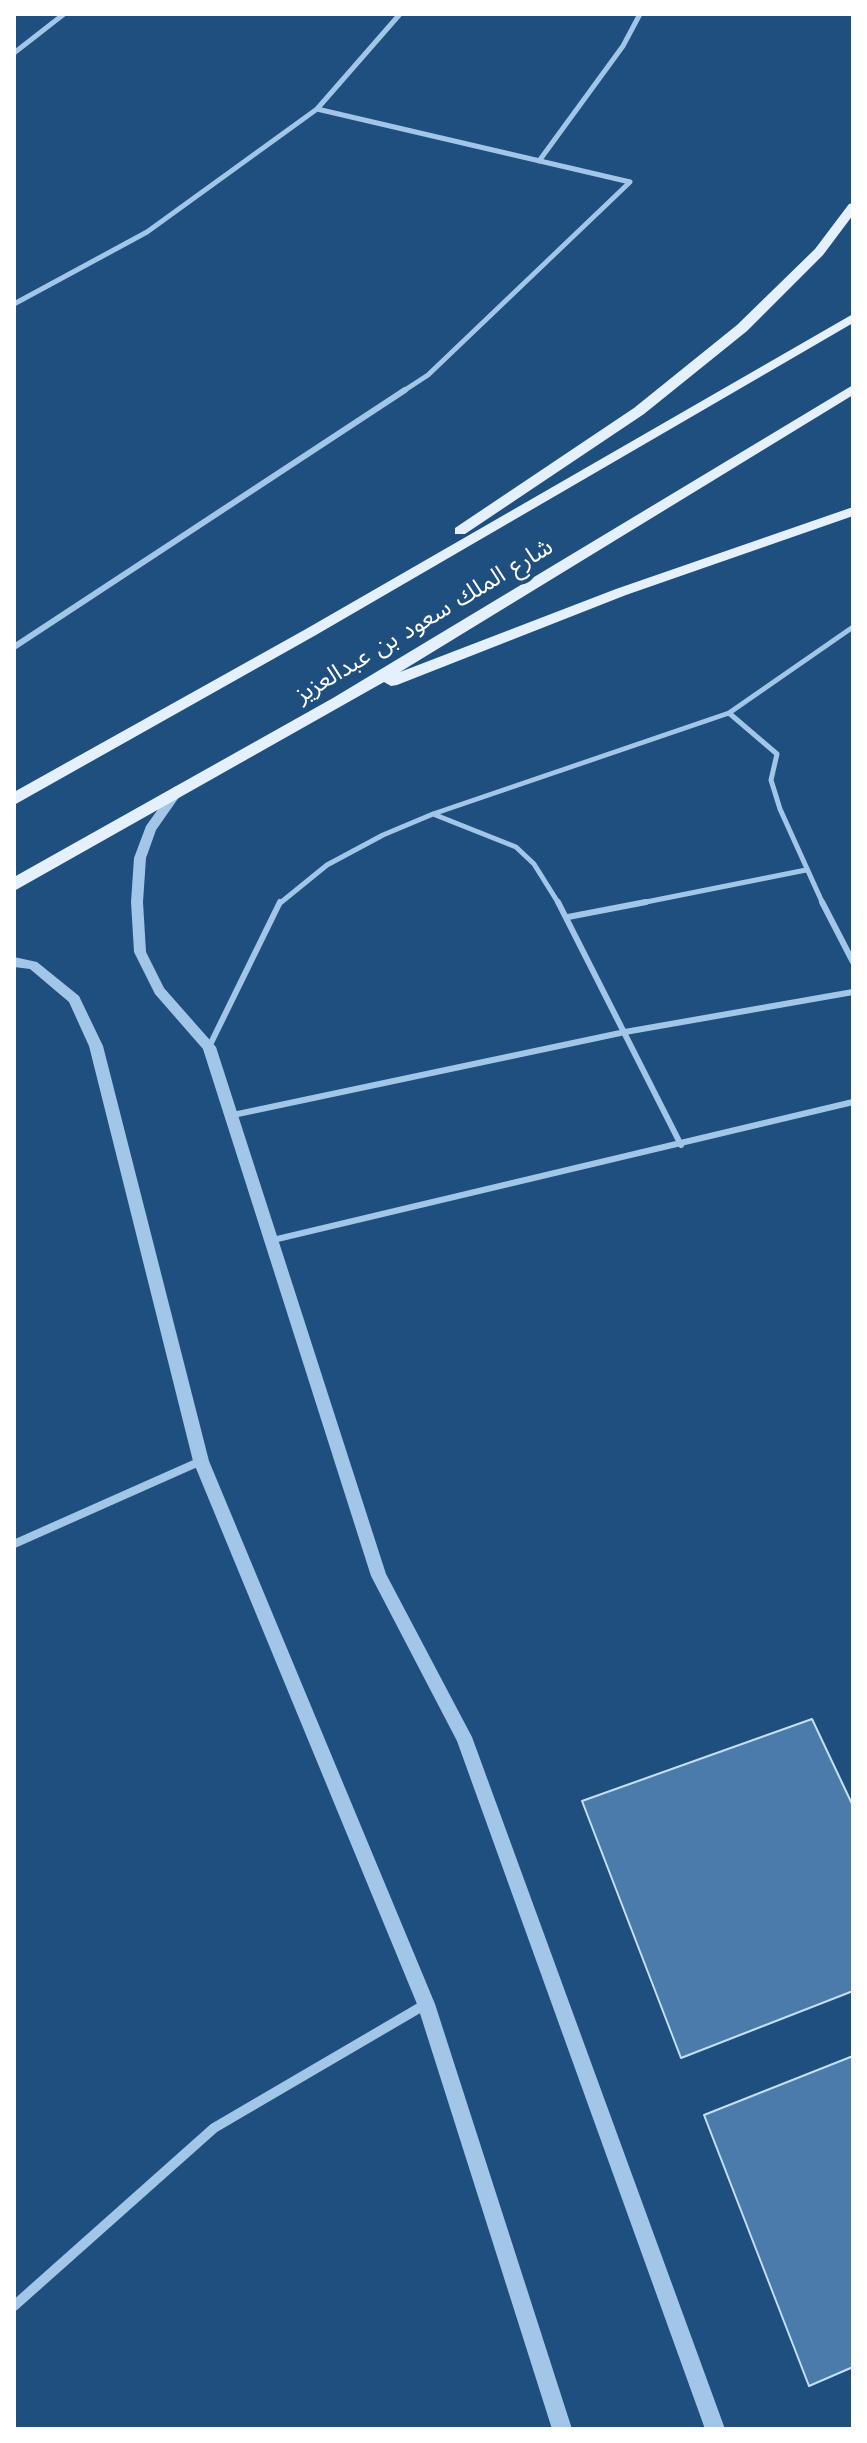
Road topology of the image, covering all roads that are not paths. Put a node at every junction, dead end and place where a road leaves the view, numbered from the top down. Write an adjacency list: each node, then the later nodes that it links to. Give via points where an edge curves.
1 (64, 14): 4 (street)
2 (400, 14): 5 (street)
3 (640, 14): 6 (street, via 623,46)
4 (14, 53)
5 (317, 109): 6 (street); 8 (street, via 147,232)
6 (539, 161): 14 (street, via 630,182 428,375)
7 (853, 207): 13 (main road, via 819,252 742,328 639,411)
8 (14, 304)
9 (853, 318): 13 (main road, شارع الملك سعود بن عبدالعزيز)
10 (853, 389): 15 (main road, شارع الملك سعود بن عبدالعزيز)
11 (853, 511): 15 (main road, via 621,592)
12 (853, 627): 16 (lane)
13 (311, 632): 18 (main road, شارع الملك سعود بن عبدالعزيز)
14 (14, 647)
15 (339, 702): 17 (main road, شارع الملك سعود بن عبدالعزيز)
16 (729, 713): 19 (lane); 20 (lane, via 777,754 771,780)
17 (178, 790): 21 (main road, شارع الملك سعود بن عبدالعزيز); 27 (street, via 150,829 140,858 140,952 159,991)
18 (14, 799)
19 (433, 814): 22 (lane, via 516,847 534,864); 27 (lane, via 327,865 281,899)
20 (806, 870): 22 (lane); 24 (lane)
21 (14, 885)
22 (568, 917): 26 (lane)
23 (14, 962): 32 (street, via 33,965 74,999 96,1046)
24 (853, 962)
25 (853, 992): 26 (lane)
26 (625, 1032): 29 (lane); 30 (lane)
27 (209, 1047): 29 (street)
28 (853, 1102): 30 (lane)
29 (233, 1115): 31 (street)
30 (681, 1145): 31 (lane)
31 (270, 1241): 37 (street, via 379,1576 464,1737)
32 (201, 1461): 33 (street); 34 (street)
33 (14, 1544)
34 (426, 2004): 35 (street, via 214,2128); 36 (street)
35 (14, 2306)
36 (562, 2429)
37 (715, 2429)

